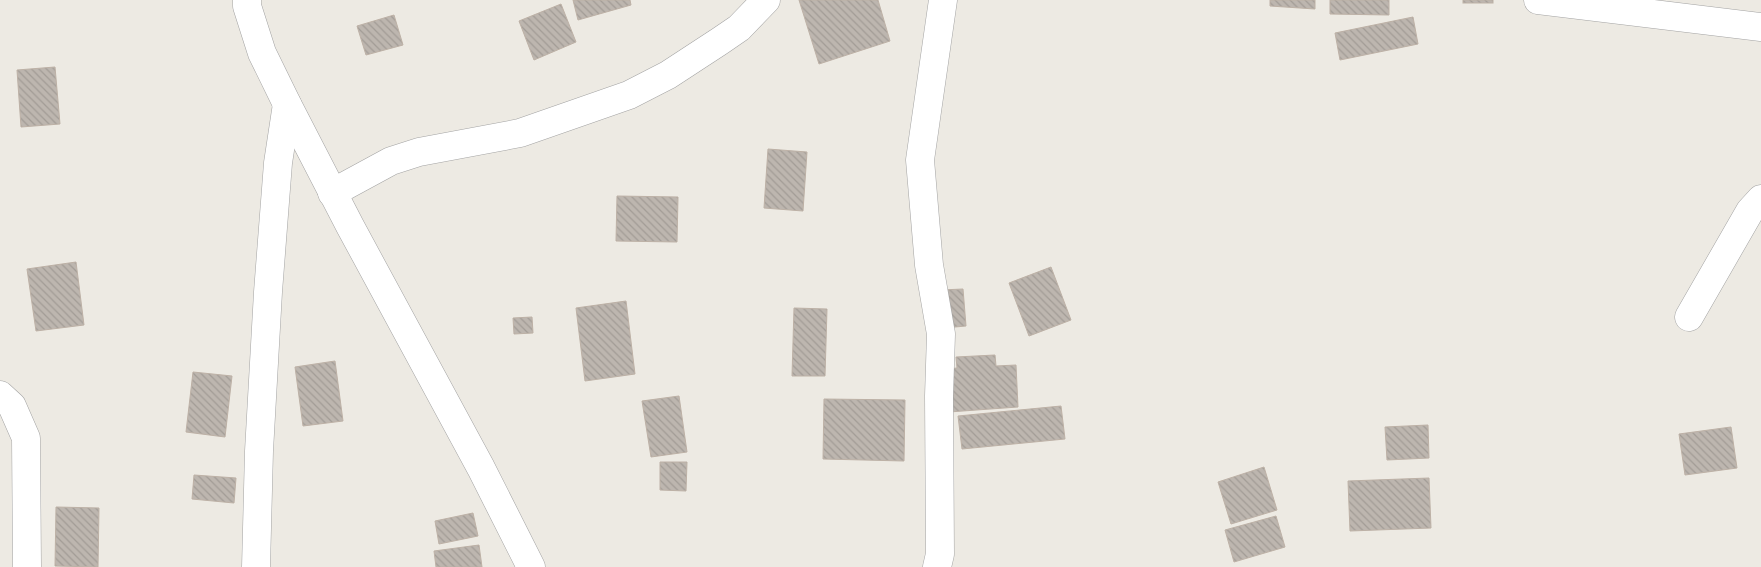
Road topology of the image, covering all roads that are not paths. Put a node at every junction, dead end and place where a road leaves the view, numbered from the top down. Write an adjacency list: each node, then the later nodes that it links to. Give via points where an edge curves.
1 (247, 0): 6 (street, via 262,53)
2 (766, 0): 7 (street, via 732,32 668,75 629,95 520,133 419,152 392,161)
3 (943, 0): 14 (street, via 920,160 928,266 941,334 940,554)
4 (1538, 0): 5 (street)
5 (1761, 27)
6 (287, 104): 7 (street); 12 (street, via 278,163 268,292)
7 (332, 193): 13 (street)
8 (1761, 199): 9 (street, via 1750,211)
9 (1689, 317)
10 (0, 395): 11 (street, via 12,406 26,438)
11 (27, 567)
12 (256, 567)
13 (531, 567)
14 (937, 567)

